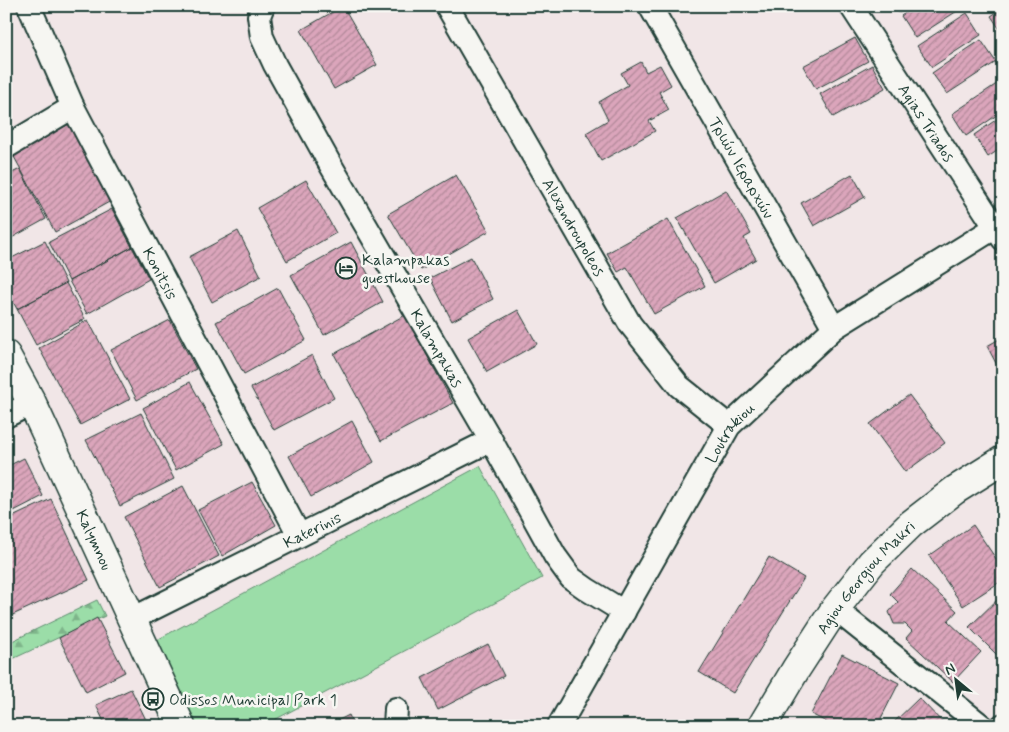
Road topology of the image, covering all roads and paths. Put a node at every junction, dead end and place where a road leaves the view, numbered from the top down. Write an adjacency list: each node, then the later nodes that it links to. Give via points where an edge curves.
1 (30, 6): 6 (street, Konitsis)
2 (263, 6): 14 (street, Kalampakas, via 259,16 262,37 275,65)
3 (446, 6): 13 (street, Alexandroupoleos, via 630,324 679,386)
4 (650, 6): 9 (street, Τριών Ιεραρχών)
5 (851, 6): 8 (street, Agias Triados)
6 (73, 107): 7 (street); 16 (street, Konitsis)
7 (6, 148)
8 (999, 233): 9 (street, Loutrakiou)
9 (834, 328): 13 (street, Loutrakiou)
10 (6, 355): 11 (street, Kalymnou)
11 (32, 403): 12 (street); 19 (street, Kalymnou)
12 (6, 416)
13 (729, 426): 18 (street, Loutrakiou)
14 (491, 440): 16 (street, Katerinis); 18 (street, Kalampakas, via 571,578)
15 (1003, 460): 17 (street, Agiou Georgiou Makri, via 955,490 911,524 872,562)
16 (299, 536): 19 (street, Katerinis)
17 (835, 609): 22 (street, Agiou Georgiou Makri); 23 (street)
18 (624, 612): 21 (street, Loutrakiou)
19 (132, 619): 20 (street, Kalymnou)
20 (181, 726)
21 (559, 726)
22 (762, 726)
23 (982, 726)

